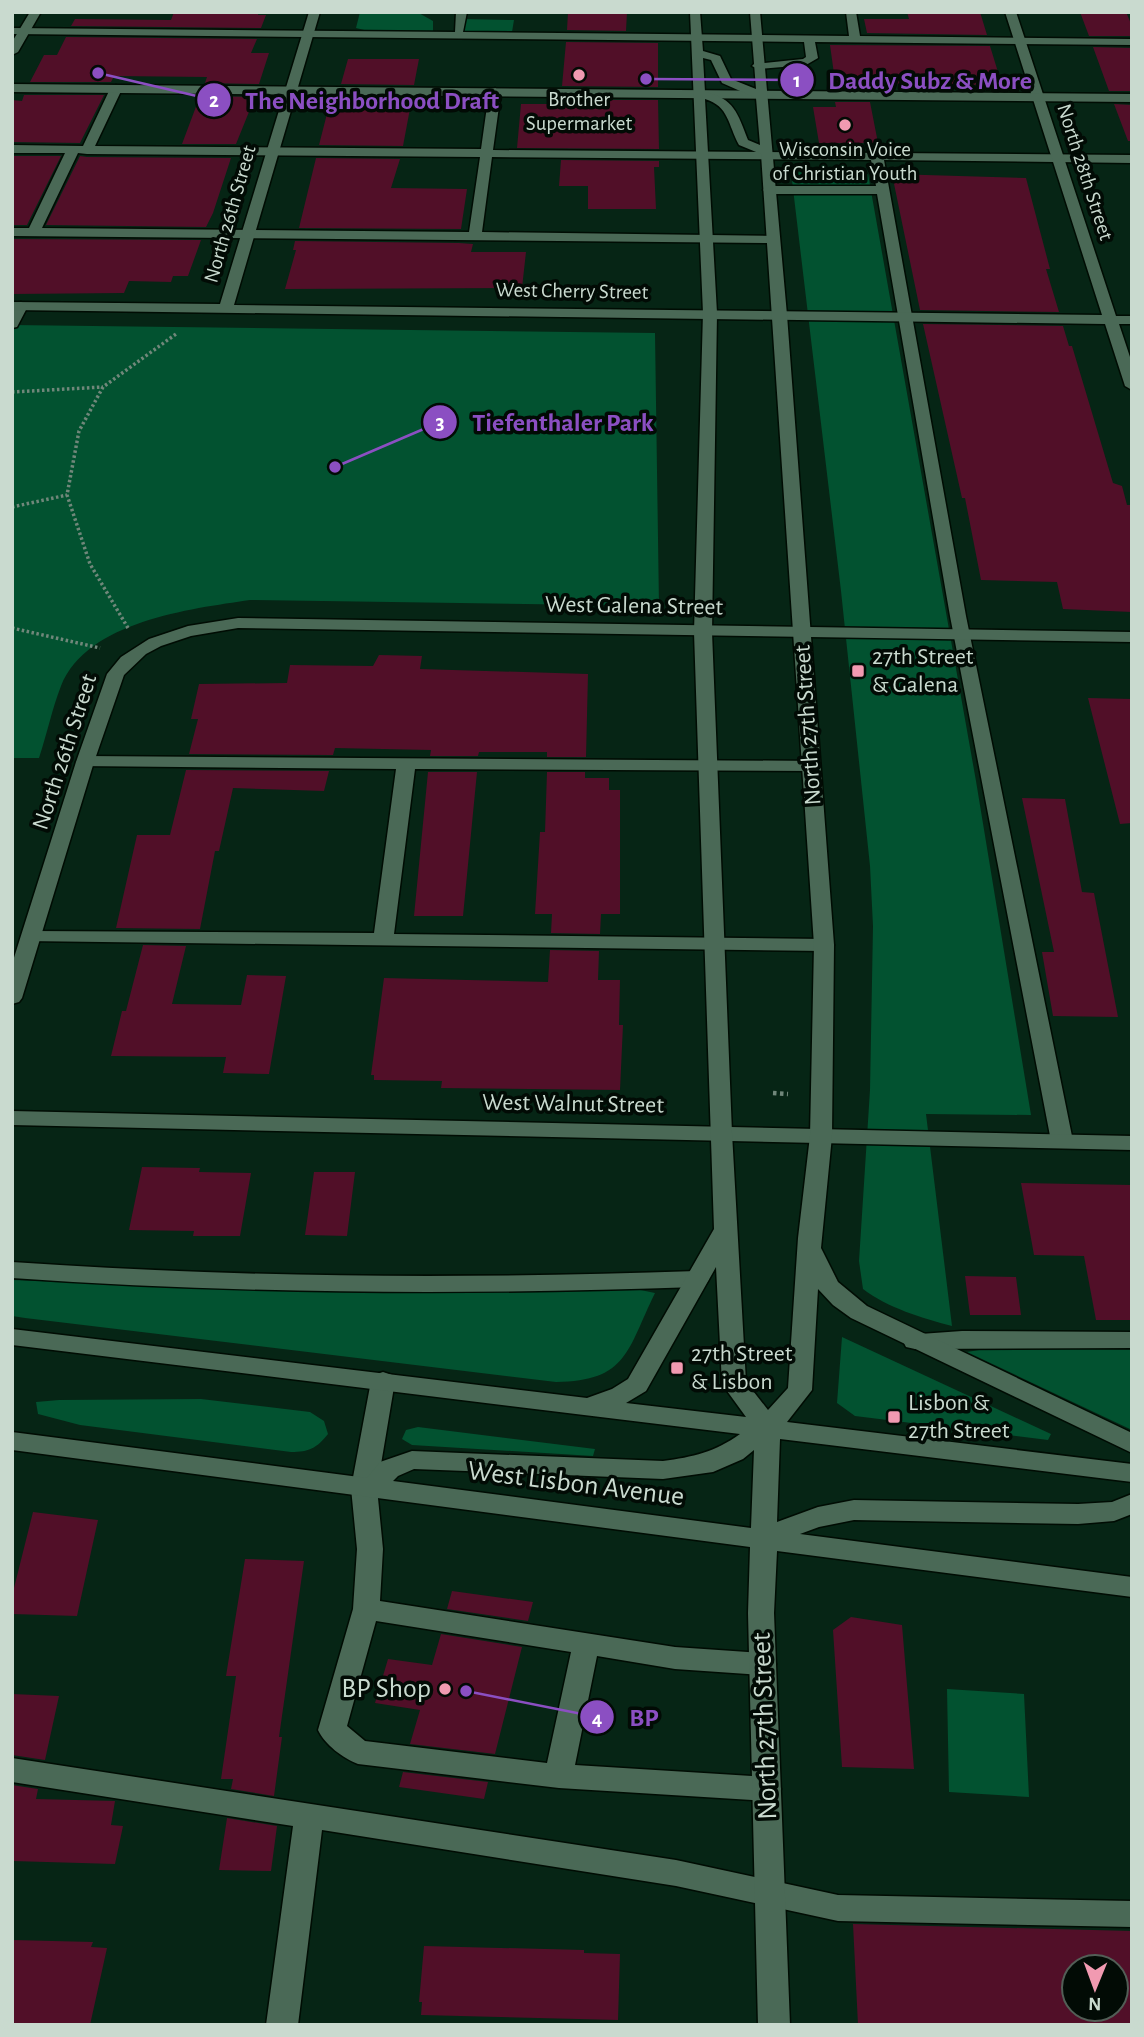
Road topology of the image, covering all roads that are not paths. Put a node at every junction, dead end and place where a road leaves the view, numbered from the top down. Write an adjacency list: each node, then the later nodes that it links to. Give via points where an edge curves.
1 (36, 12): 9 (main road)
2 (315, 12): 10 (main road, North 26th Street)
3 (461, 12): 8 (main road)
4 (695, 12): 11 (main road)
5 (755, 12): 12 (main road, North 27th Street)
6 (850, 12): 14 (main road)
7 (1010, 12): 15 (main road, North 28th Street)
8 (459, 30)
9 (19, 31): 10 (main road); 17 (main road)
10 (308, 35): 11 (main road); 22 (main road, North 26th Street)
11 (697, 37): 12 (main road); 18 (main road)
12 (756, 37): 13 (main road); 19 (main road, North 27th Street)
13 (809, 38): 14 (main road); 19 (main road, via 812,58 806,62)
14 (855, 39): 15 (main road)
15 (1018, 41): 16 (main road); 26 (main road, North 28th Street)
16 (1132, 41)
17 (12, 52)
18 (698, 53): 24 (main road); 25 (main road, via 716,58 726,81)
19 (758, 66): 25 (main road, North 27th Street)
20 (12, 88): 21 (main road)
21 (116, 89): 22 (main road); 29 (main road)
22 (291, 90): 23 (main road); 30 (main road, North 26th Street)
23 (495, 92): 24 (main road); 31 (main road)
24 (699, 94): 25 (main road); 32 (main road, via 728,103 743,142); 33 (main road)
25 (760, 94): 26 (main road); 32 (main road, North 27th Street)
26 (1039, 97): 27 (main road); 35 (main road, North 28th Street)
27 (1132, 98)
28 (12, 149): 29 (main road)
29 (80, 150): 30 (main road); 40 (main road)
30 (271, 151): 31 (main road); 41 (main road, North 26th Street)
31 (488, 153): 33 (main road); 42 (main road)
32 (766, 154): 33 (main road); 34 (main road); 37 (main road, North 27th Street)
33 (704, 155): 43 (main road)
34 (877, 157): 35 (main road); 38 (main road)
35 (1059, 158): 36 (main road); 50 (main road, North 28th Street)
36 (1132, 159)
37 (769, 190): 38 (main road); 44 (main road, North 27th Street)
38 (883, 190): 49 (main road)
39 (12, 232): 40 (main road)
40 (34, 232): 41 (main road)
41 (248, 234): 42 (main road); 46 (main road, North 26th Street)
42 (475, 237): 43 (main road)
43 (707, 239): 44 (main road); 47 (main road)
44 (773, 239): 48 (main road, North 27th Street)
45 (16, 306): 46 (main road, West Cherry Street); 52 (main road)
46 (226, 309): 47 (main road, West Cherry Street)
47 (710, 313): 48 (main road, West Cherry Street); 54 (main road)
48 (780, 315): 49 (main road, West Cherry Street); 55 (main road, North 27th Street)
49 (906, 317): 50 (main road, West Cherry Street); 56 (main road)
50 (1110, 320): 51 (main road, West Cherry Street); 53 (main road, North 28th Street)
51 (1132, 320)
52 (12, 324)
53 (1132, 386)
54 (703, 632): 55 (main road, West Galena Street); 58 (main road, West Galena Street, via 238,623 191,631); 62 (main road)
55 (802, 633): 56 (main road, West Galena Street); 61 (main road, North 27th Street)
56 (961, 635): 57 (main road, West Galena Street); 71 (main road)
57 (1132, 637)
58 (139, 651): 59 (main road, North 26th Street, via 117,674)
59 (85, 762): 60 (main road); 63 (main road, North 26th Street)
60 (406, 764): 62 (main road); 64 (main road)
61 (811, 765): 62 (main road); 66 (main road, North 27th Street)
62 (708, 766): 65 (main road)
63 (32, 937): 64 (main road); 67 (main road, North 26th Street)
64 (383, 939): 65 (main road)
65 (714, 942): 66 (main road); 69 (main road)
66 (824, 946): 70 (main road, North 27th Street)
67 (12, 998)
68 (12, 1118): 69 (main road, West Walnut Street)
69 (721, 1133): 70 (main road, West Walnut Street); 73 (main road)
70 (821, 1136): 71 (main road, West Walnut Street); 74 (main road, North 27th Street)
71 (1062, 1141): 72 (main road, West Walnut Street)
72 (1132, 1143)
73 (726, 1228): 76 (main road); 82 (main road, via 734,1384)
74 (810, 1238): 79 (main road, via 822,1280 835,1297); 82 (main road, North 27th Street, via 800,1390)
75 (12, 1270): 76 (main road, via 291,1284)
76 (697, 1279): 81 (main road, via 637,1385)
77 (12, 1337): 80 (main road)
78 (1132, 1340): 79 (main road)
79 (915, 1341): 84 (main road)
80 (383, 1381): 81 (main road); 86 (main road)
81 (587, 1405): 82 (main road)
82 (768, 1427): 85 (main road); 86 (main road, via 734,1452 704,1465 644,1469 412,1460 389,1469); 88 (main road, North 27th Street)
83 (12, 1441): 86 (main road, West Lisbon Avenue)
84 (1132, 1444)
85 (1132, 1473)
86 (368, 1489): 88 (main road, West Lisbon Avenue); 90 (main road)
87 (1132, 1504): 88 (main road, via 1114,1511 1078,1514 854,1510 822,1514)
88 (763, 1540): 89 (main road, West Lisbon Avenue); 92 (main road, North 27th Street)
89 (1132, 1587)
90 (366, 1609): 91 (main road); 94 (main road, via 332,1730 358,1752)
91 (586, 1645): 92 (main road); 94 (main road)
92 (762, 1664): 95 (main road, North 27th Street)
93 (12, 1770): 96 (main road)
94 (559, 1776): 95 (main road)
95 (767, 1789): 97 (main road, North 27th Street)
96 (309, 1816): 97 (main road); 99 (main road)
97 (770, 1892): 98 (main road, via 838,1908); 100 (main road, North 27th Street)
98 (1132, 1914)
99 (282, 2025)
100 (774, 2025)

